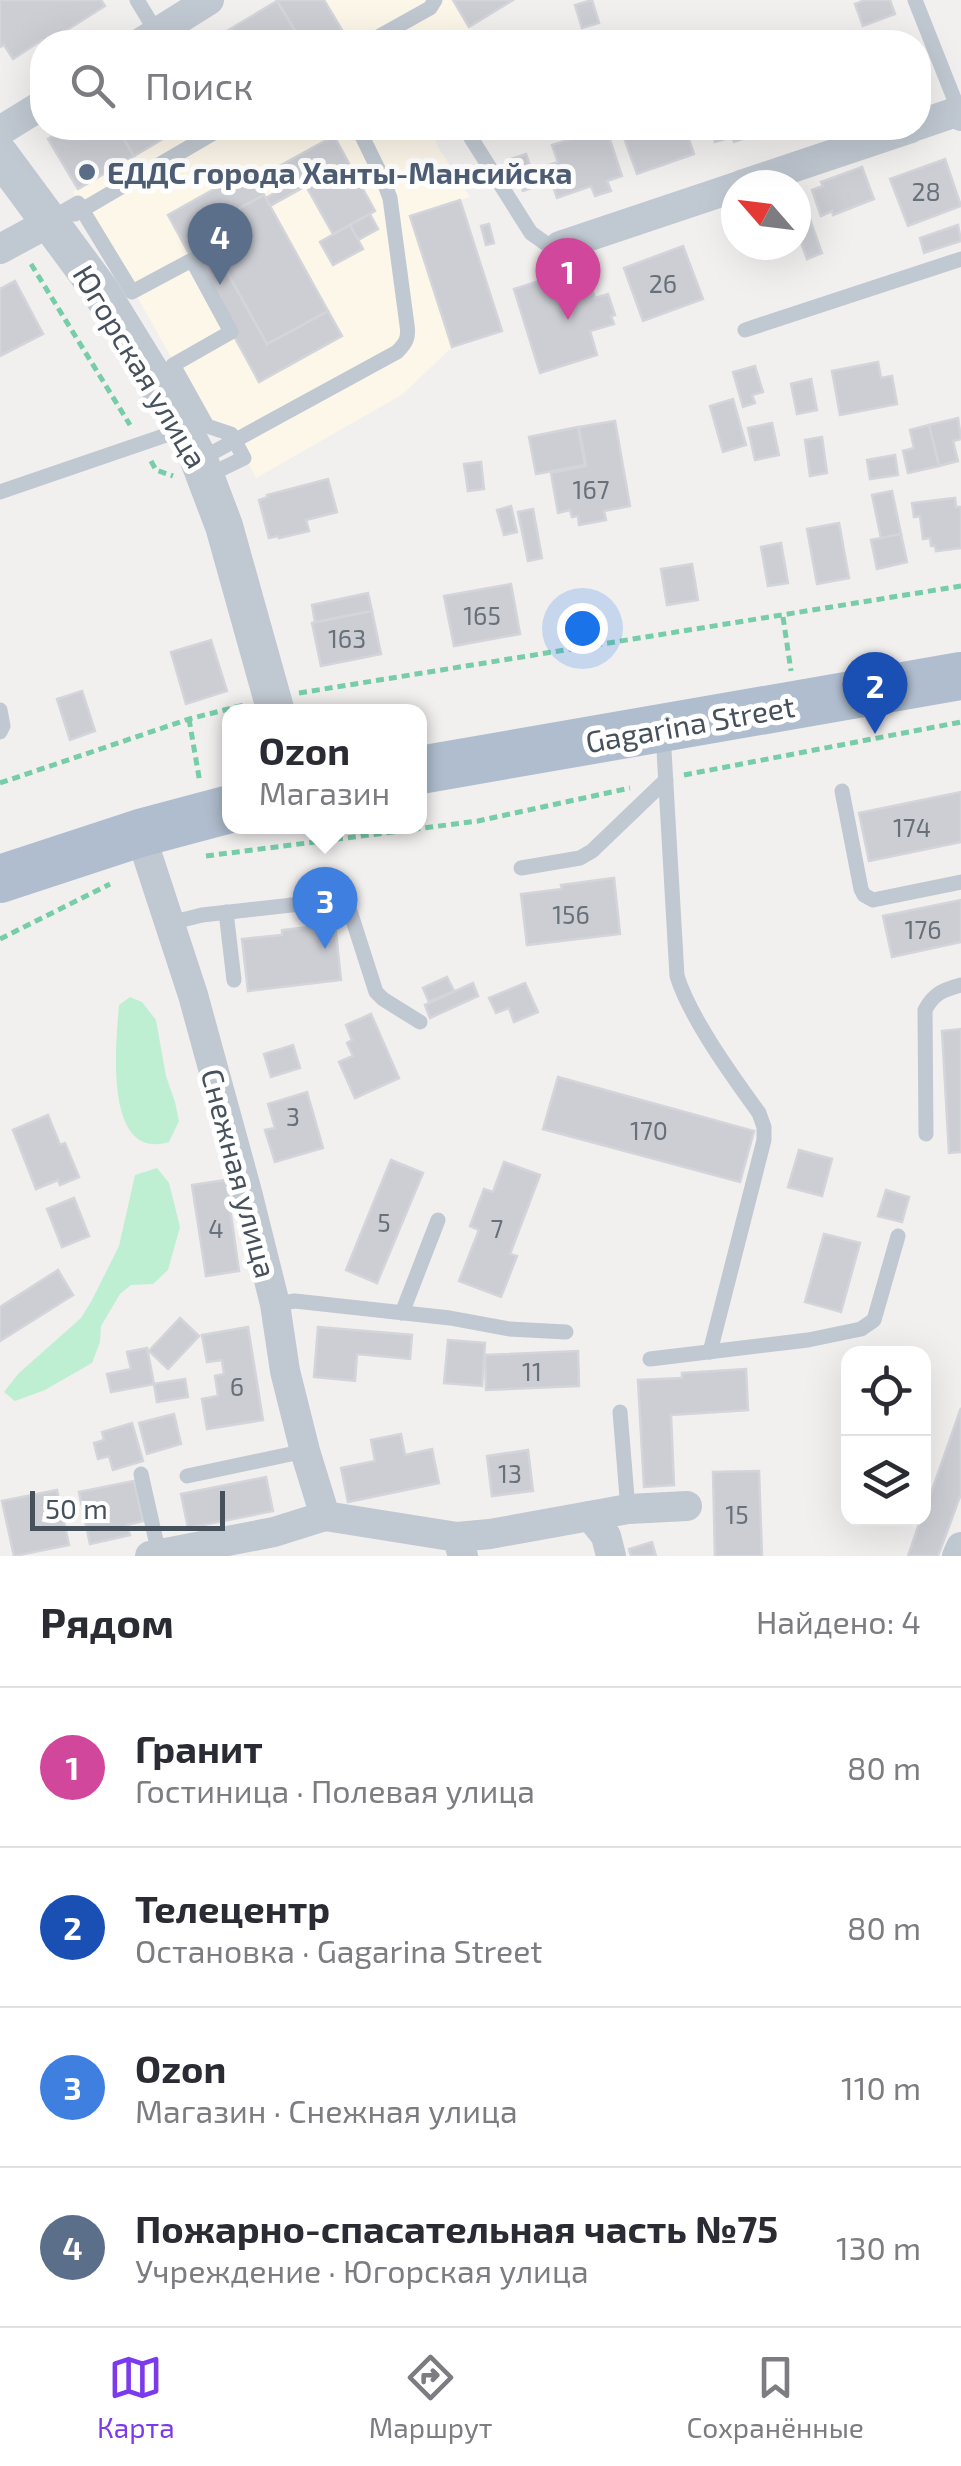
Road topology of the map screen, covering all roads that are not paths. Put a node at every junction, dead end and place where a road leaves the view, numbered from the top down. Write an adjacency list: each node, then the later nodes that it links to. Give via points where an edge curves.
1 (137, 0): 5 (lane)
2 (208, 0): 6 (street)
3 (435, 0): 7 (lane)
4 (915, 0): 8 (lane)
5 (147, 30)
6 (162, 30)
7 (391, 30)
8 (927, 30)
9 (931, 41): 11 (lane)
10 (30, 112): 13 (street)
11 (960, 114): 12 (street)
12 (931, 122)
13 (0, 131)
14 (201, 140): 21 (lane)
15 (364, 140): 26 (lane, via 390,198 406,344)
16 (472, 140): 22 (lane, via 530,233)
17 (875, 140): 19 (street)
18 (0, 156): 21 (street, Югорская улица)
19 (786, 170)
20 (721, 192): 22 (street)
21 (64, 219): 23 (street); 26 (lane, via 132,292 192,260 232,332 173,365 207,426); 27 (street, Югорская улица, via 99,289)
22 (560, 246)
23 (0, 249)
24 (961, 259): 25 (lane)
25 (745, 330)
26 (236, 442): 27 (lane, via 244,458 209,475)
27 (200, 450): 28 (lane); 31 (street, Югорская улица)
28 (0, 492)
29 (961, 644): 35 (main road, Gagarina Street)
30 (961, 676): 33 (main road, Gagarina Street)
31 (274, 704)
32 (0, 710): 34 (lane)
33 (663, 727): 36 (main road, Gagarina Street); 38 (lane)
34 (0, 732)
35 (427, 736)
36 (427, 769)
37 (222, 779): 41 (main road)
38 (666, 780): 43 (lane, via 580,858); 57 (lane, via 674,956 682,991 764,1126)
39 (842, 791): 45 (lane, via 864,895 873,900)
40 (222, 809): 41 (main road)
41 (136, 817): 42 (main road); 44 (main road); 47 (street, Снежная улица)
42 (0, 845)
43 (521, 868)
44 (0, 878)
45 (961, 882)
46 (226, 912): 47 (lane); 48 (lane); 50 (lane, via 329,899 344,903 376,992)
47 (170, 923): 54 (street, Снежная улица)
48 (234, 980)
49 (961, 985): 51 (lane, via 941,990 925,1010)
50 (420, 1022)
51 (926, 1134)
52 (438, 1220): 55 (lane)
53 (898, 1236): 57 (lane, via 874,1320 861,1329)
54 (274, 1304): 55 (lane); 60 (street, Снежная улица)
55 (402, 1313): 56 (lane)
56 (566, 1332)
57 (710, 1352): 58 (lane)
58 (650, 1359)
59 (620, 1412): 64 (lane)
60 (305, 1450): 62 (lane); 65 (street, Снежная улица)
61 (141, 1474): 69 (lane)
62 (187, 1476)
63 (688, 1506): 64 (street)
64 (628, 1509): 66 (street)
65 (325, 1516): 67 (street); 69 (street)
66 (590, 1516): 67 (street); 70 (street)
67 (460, 1546)
68 (961, 1547): 71 (street)
69 (154, 1555)
70 (611, 1556)
71 (958, 1556)

